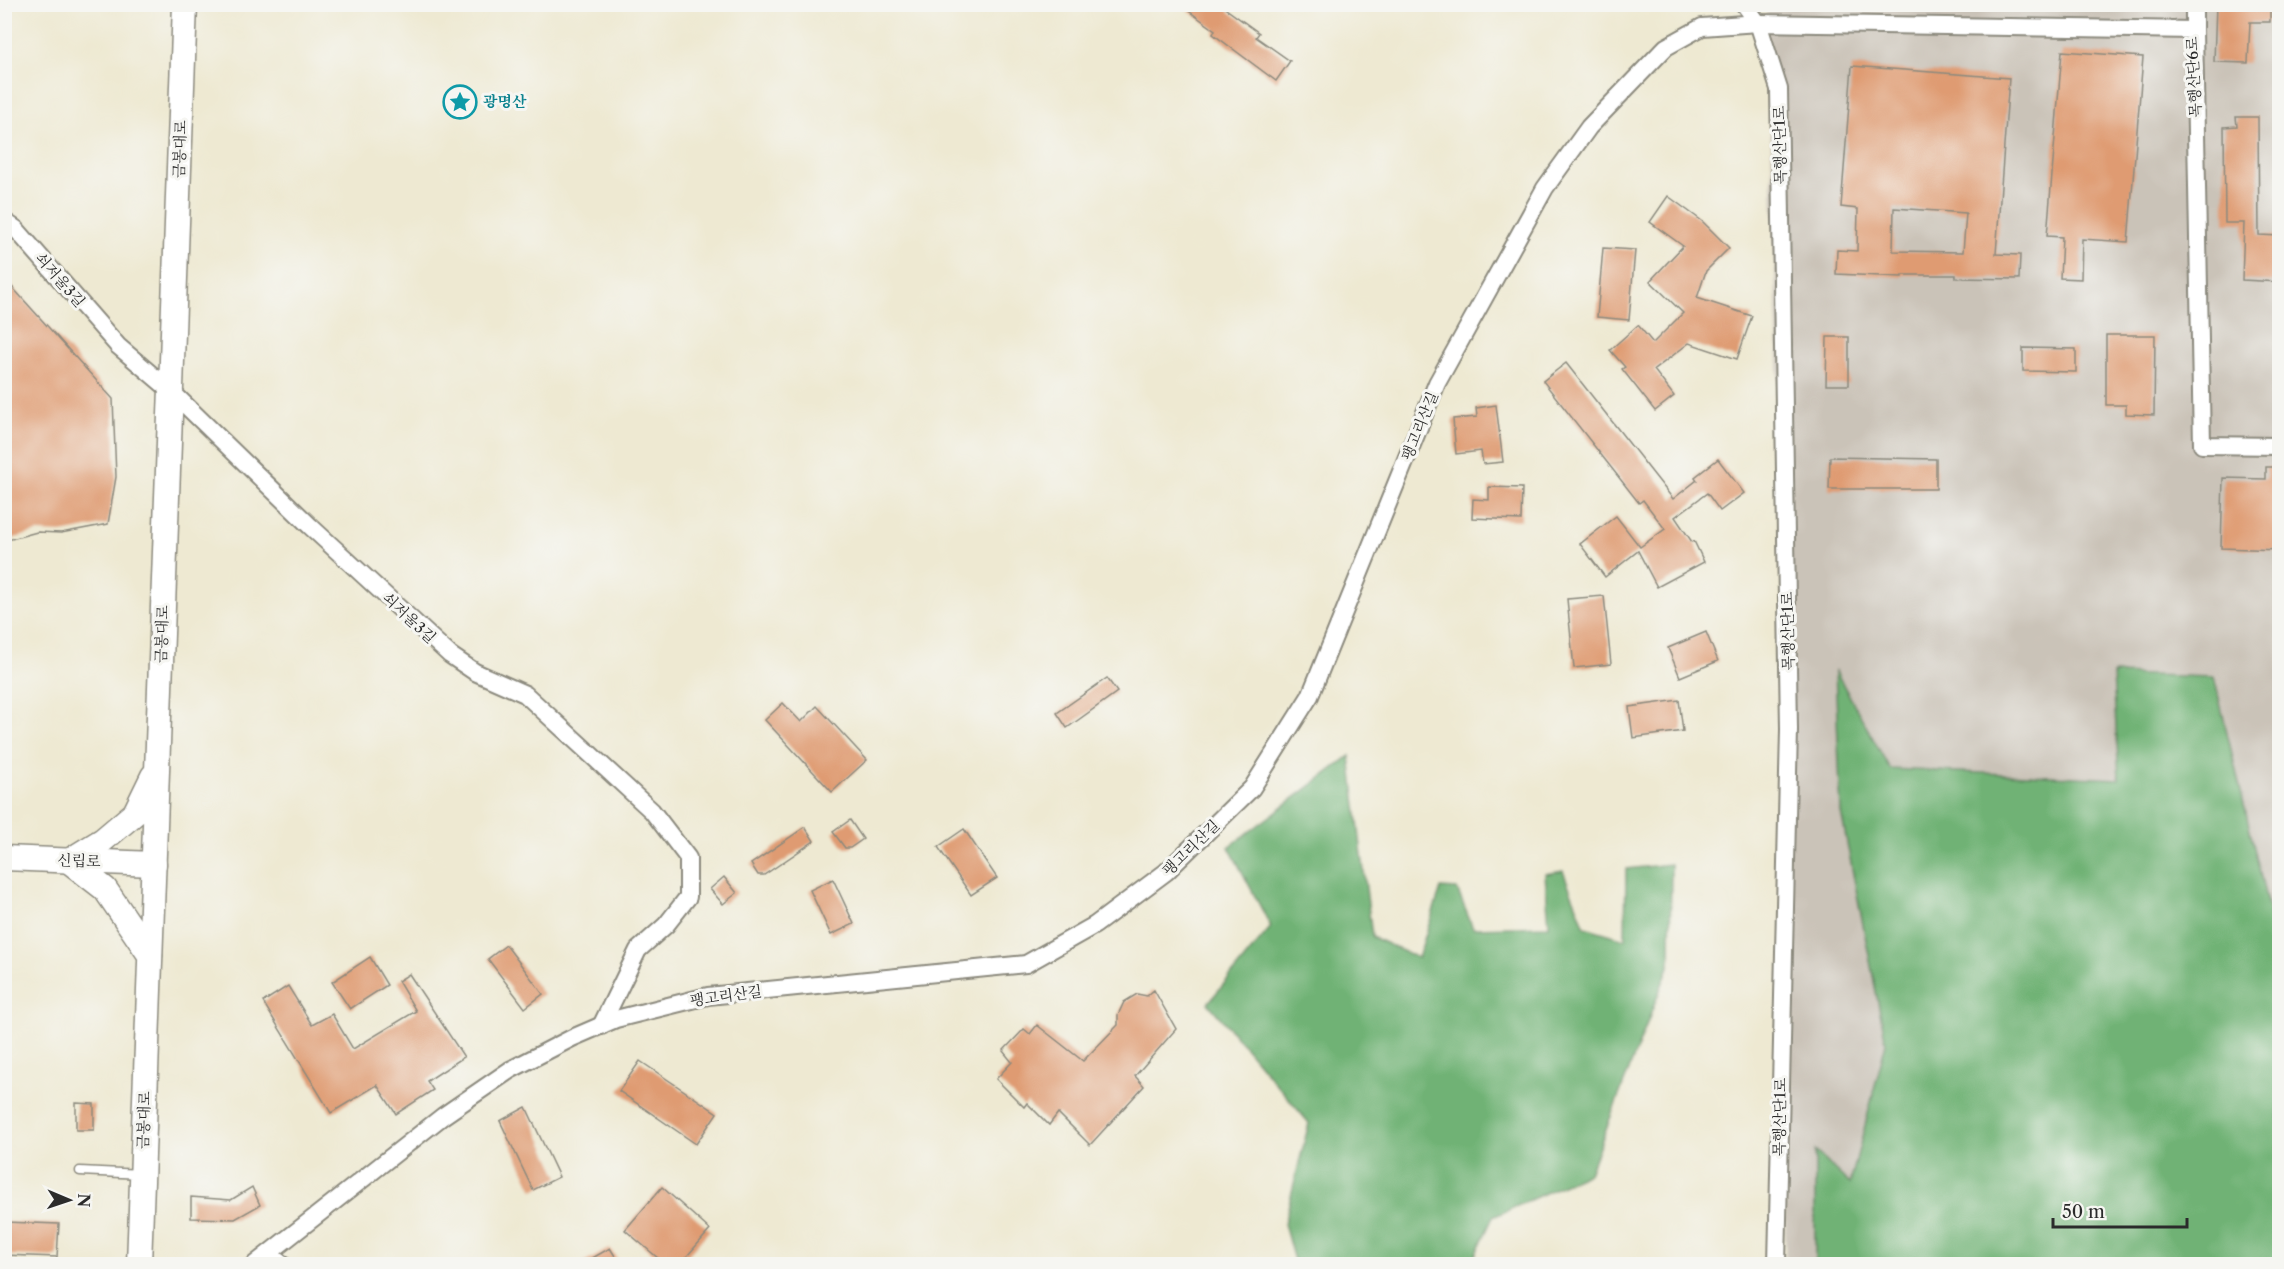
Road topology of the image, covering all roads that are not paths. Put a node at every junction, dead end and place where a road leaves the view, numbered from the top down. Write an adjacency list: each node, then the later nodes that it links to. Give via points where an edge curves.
1 (186, 4): 7 (street, 금봉대로)
2 (1744, 4): 4 (street, 목행산단1로)
3 (2194, 4): 5 (street)
4 (1758, 23): 5 (street, 목행산단6로); 14 (street, 팽고리산길, via 1702,27 1666,48 1589,127 1545,188 1437,383 1310,696 1252,788 1166,872 1095,925 1026,964 708,996); 20 (street, 목행산단1로, via 1779,89 1789,681)
5 (2194, 30): 8 (street, 목행산단6로, via 2202,445)
6 (4, 221): 7 (street, 쇠저울3길, via 15,228 118,346)
7 (171, 391): 9 (street, 금봉대로); 14 (street, 쇠저울3길, via 450,655 475,672 525,694 652,811 688,858 688,897 666,925 638,950)
8 (2280, 446)
9 (158, 765): 11 (street, via 135,813); 12 (street, 금봉대로)
10 (4, 858): 11 (street, 신립로)
11 (69, 861): 12 (street, 신립로); 13 (street, via 105,889)
12 (154, 864): 13 (street, 금봉대로)
13 (150, 955): 16 (street, 금봉대로)
14 (601, 1026): 17 (street, 팽고리산길, via 510,1070 481,1089)
15 (80, 1171): 16 (lane)
16 (142, 1174): 18 (street, 금봉대로)
17 (262, 1259): 19 (street, 팽고리산길)
18 (139, 1264)
19 (282, 1264)
20 (1777, 1264)

